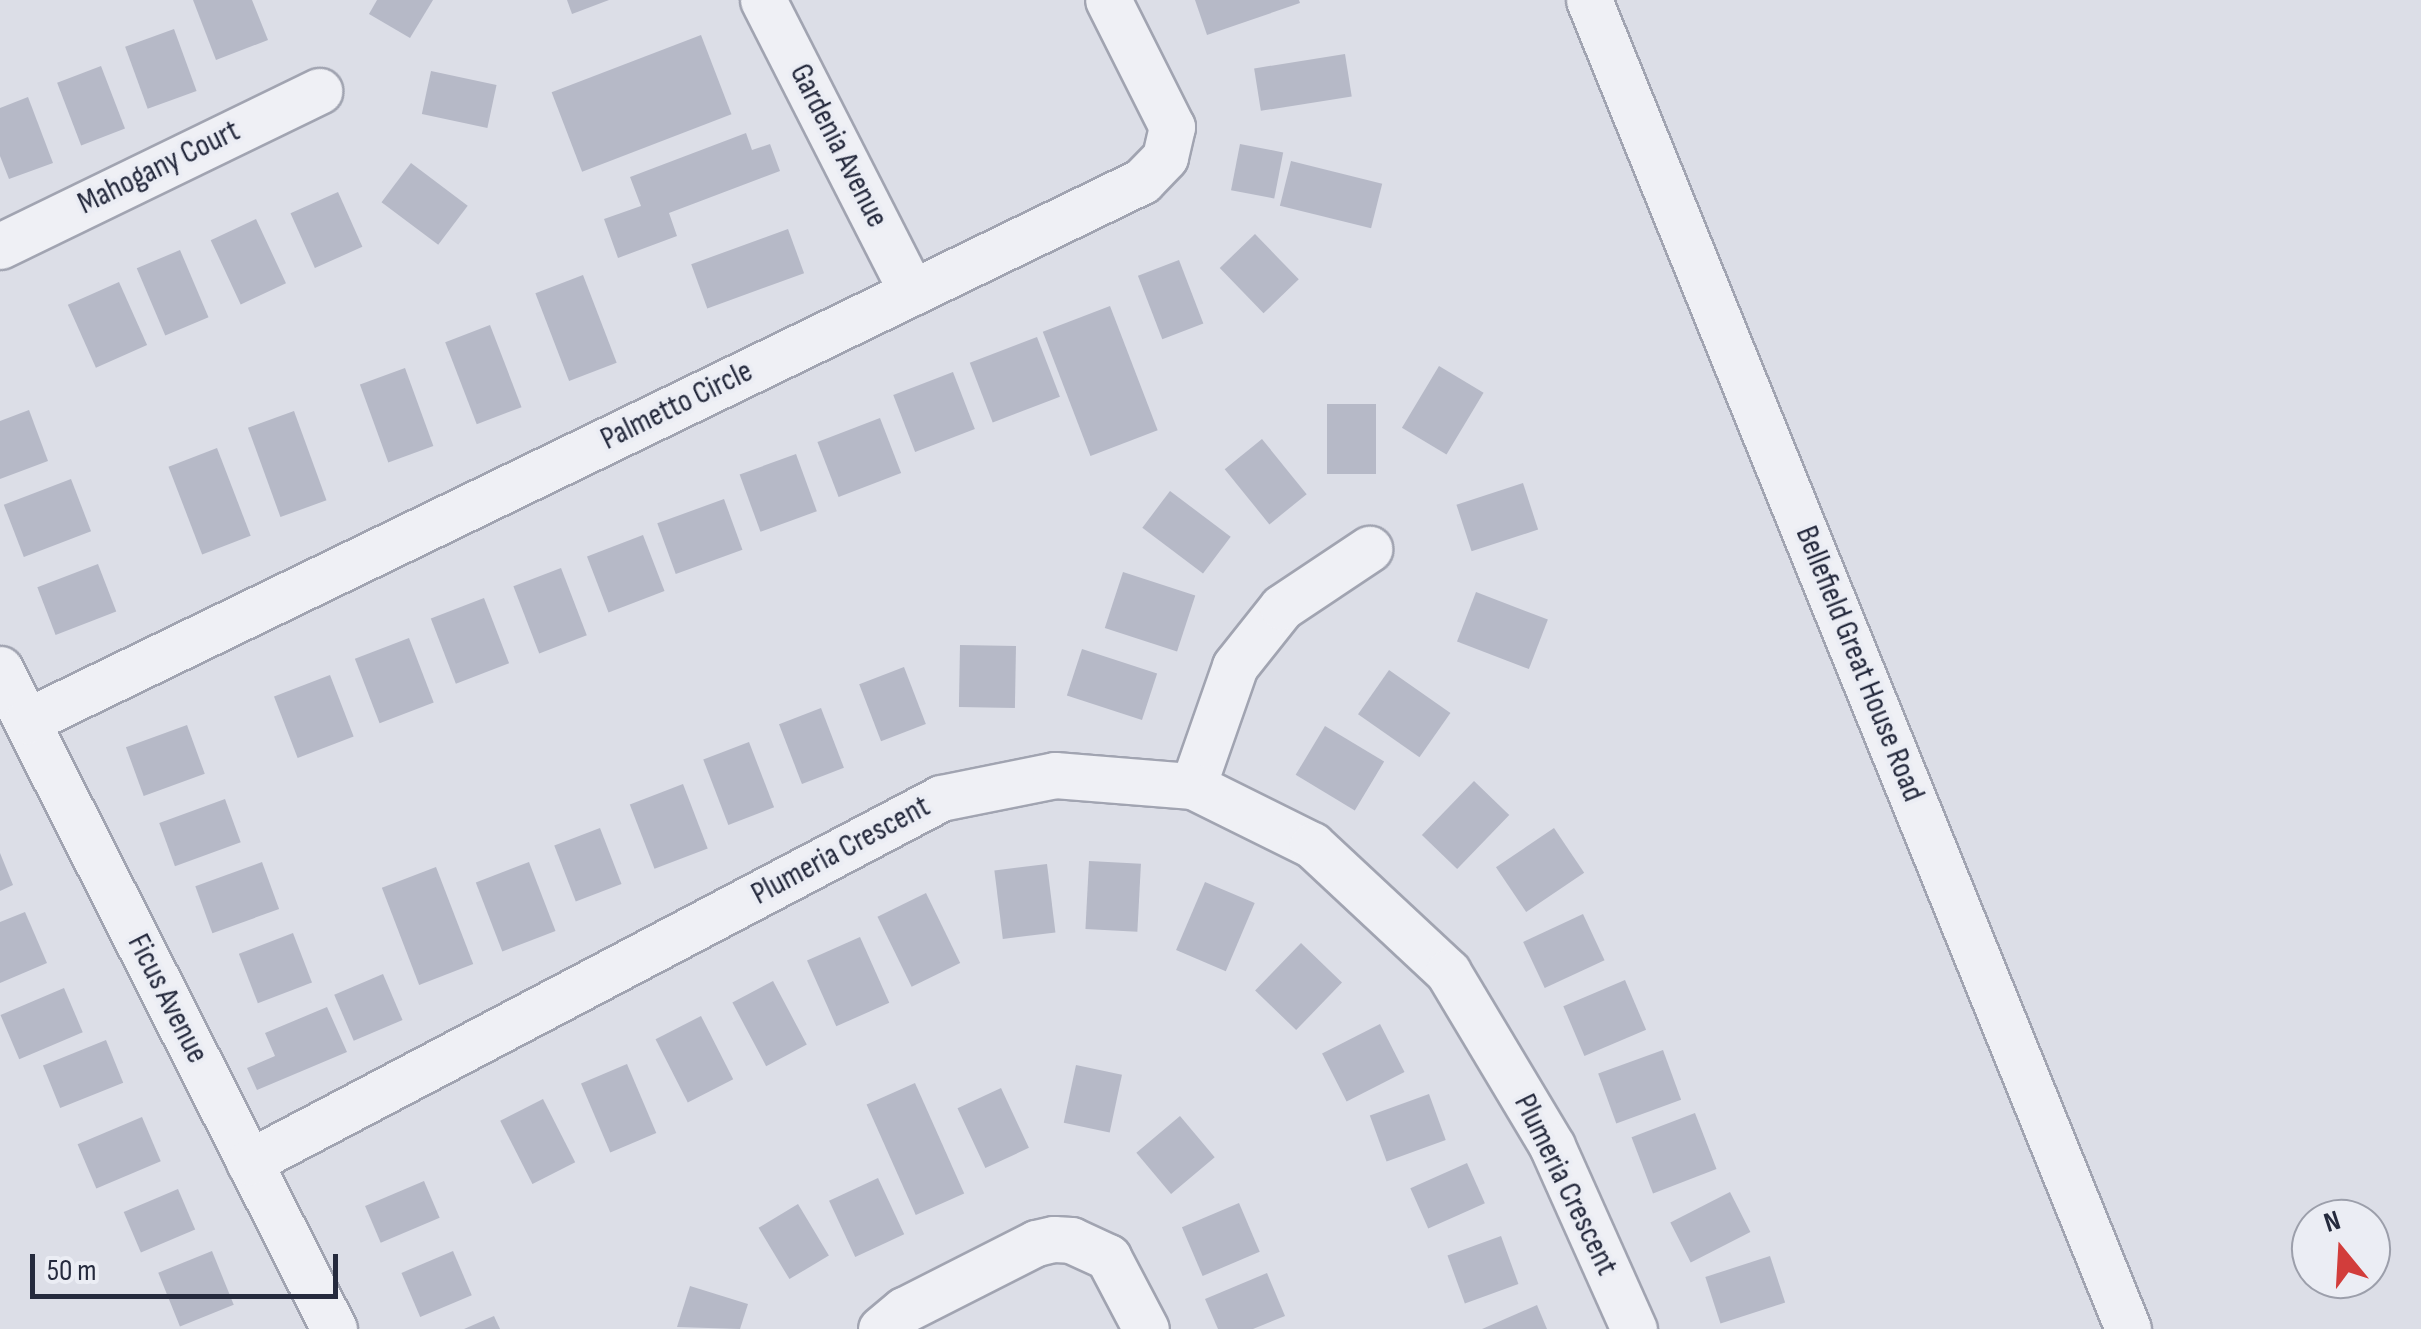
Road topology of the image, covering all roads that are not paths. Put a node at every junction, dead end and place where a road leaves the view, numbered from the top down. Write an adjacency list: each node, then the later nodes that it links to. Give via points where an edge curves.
1 (763, 0): 6 (street, Gardenia Avenue)
2 (1108, 0): 6 (street, Palmetto Circle, via 1172,127 1165,157 1142,181)
3 (1589, 0): 16 (street, Bellefield Great House Road)
4 (319, 91): 5 (street, Mahogany Court)
5 (0, 246)
6 (912, 292): 9 (street, Palmetto Circle)
7 (1369, 549): 10 (street, via 1282,607 1235,666)
8 (0, 669): 9 (street, Ficus Avenue)
9 (27, 721): 11 (street, Ficus Avenue)
10 (1193, 786): 11 (street, Plumeria Crescent, via 1054,776 941,798); 15 (street, Plumeria Crescent, via 1312,845 1448,972 1552,1146)
11 (249, 1162): 12 (street, Ficus Avenue)
12 (334, 1329)
13 (881, 1329): 14 (street, via 904,1310 1054,1239 1108,1257)
14 (1146, 1329)
15 (1634, 1329)
16 (2128, 1329)

